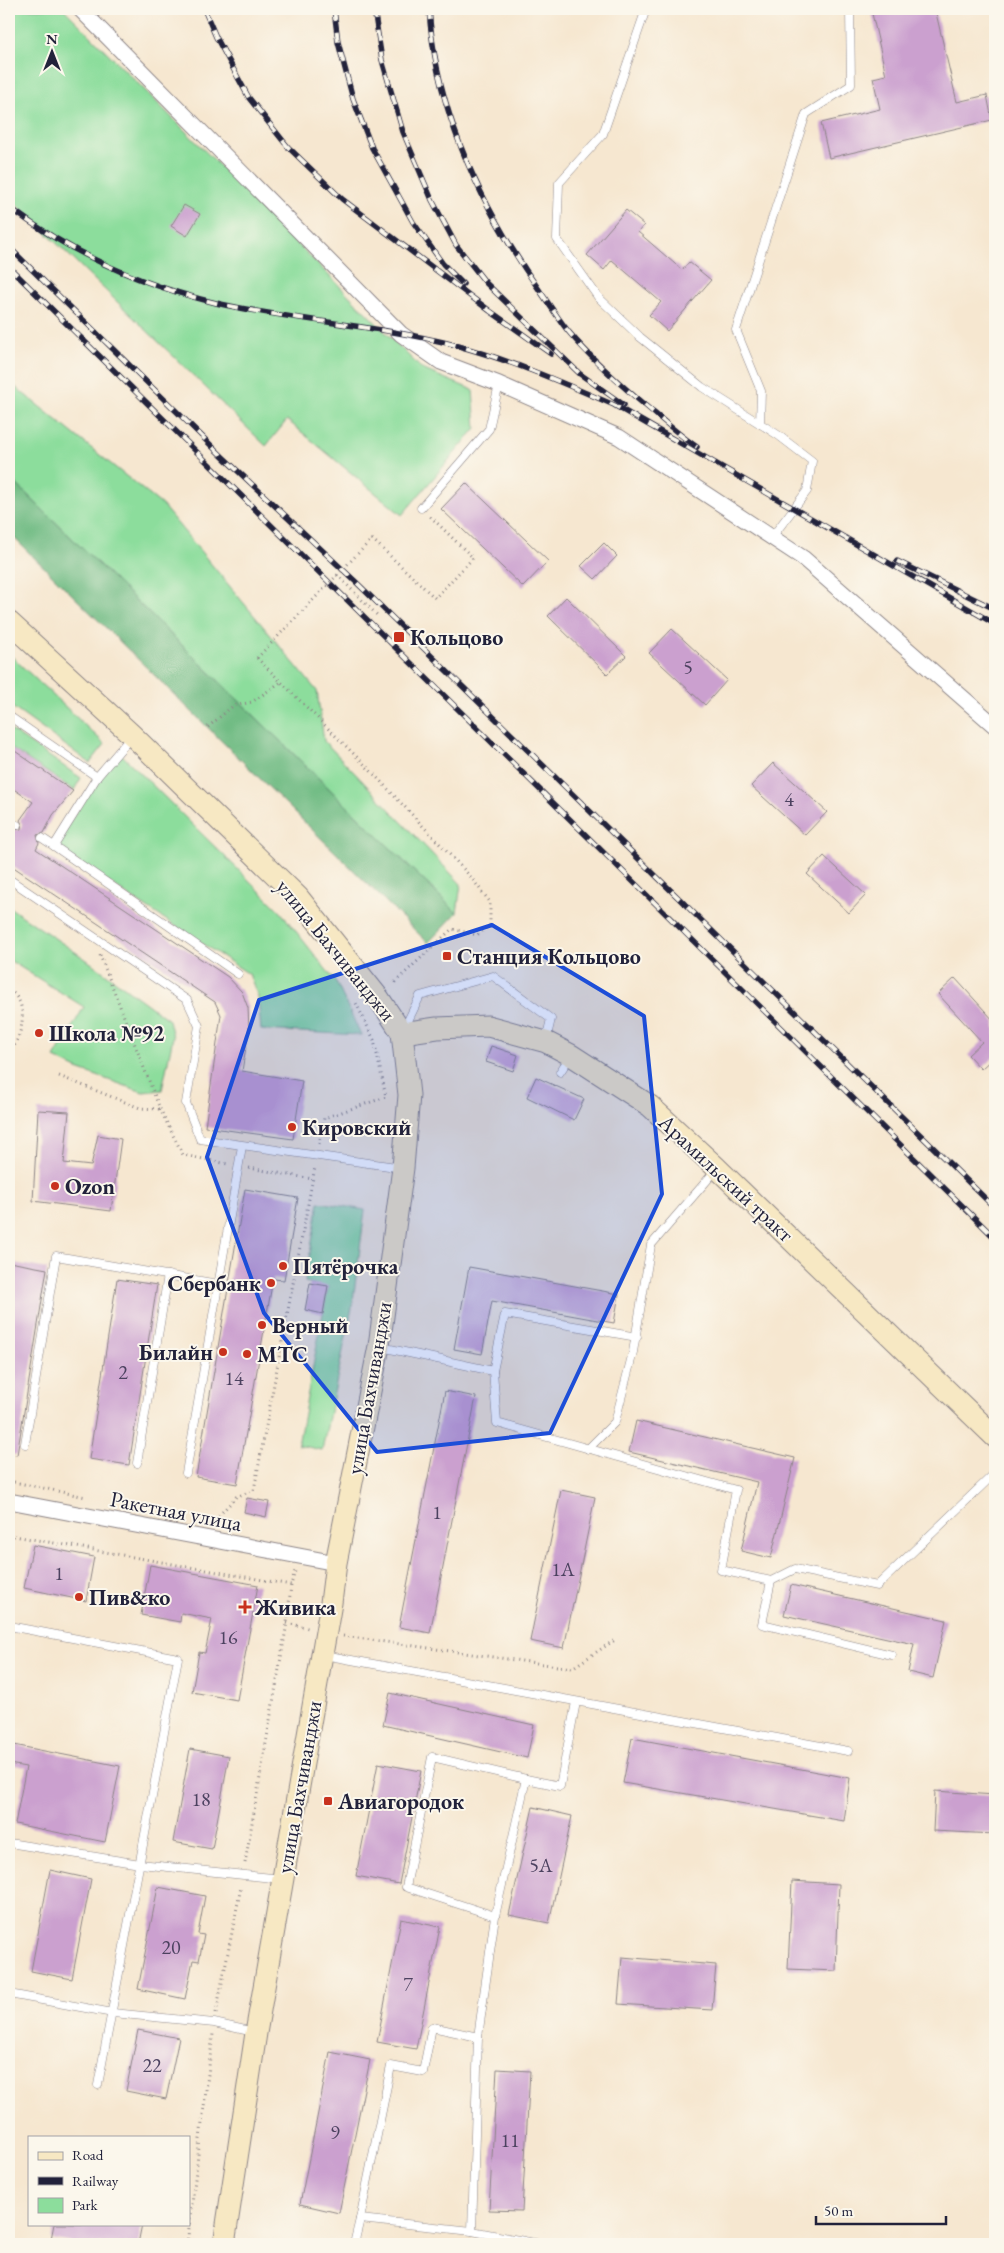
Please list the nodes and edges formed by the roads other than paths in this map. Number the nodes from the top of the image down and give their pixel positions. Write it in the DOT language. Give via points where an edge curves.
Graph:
graph roads {
  1 [pos="80,9"];
  2 [pos="646,9"];
  3 [pos="850,9"];
  4 [pos="499,384"];
  5 [pos="760,424"];
  6 [pos="421,508"];
  7 [pos="772,537"];
  8 [pos="9,622"];
  9 [pos="9,716"];
  10 [pos="995,726"];
  11 [pos="132,735"];
  12 [pos="97,777"];
  13 [pos="42,838"];
  14 [pos="54,846"];
  15 [pos="9,878"];
  16 [pos="238,974"];
  17 [pos="402,1033"];
  18 [pos="546,1042"];
  19 [pos="242,1146"];
  20 [pos="403,1168"];
  21 [pos="718,1168"];
  22 [pos="168,1275"];
  23 [pos="218,1284"];
  24 [pos="636,1337"];
  25 [pos="379,1346"];
  26 [pos="494,1371"];
  27 [pos="995,1437"];
  28 [pos="26,1444"];
  29 [pos="588,1449"];
  30 [pos="137,1463"];
  31 [pos="186,1473"];
  32 [pos="995,1473"];
  33 [pos="9,1500"];
  34 [pos="336,1563"];
  35 [pos="771,1581"];
  36 [pos="9,1626"];
  37 [pos="322,1655"];
  38 [pos="892,1655"];
  39 [pos="576,1702"];
  40 [pos="848,1751"];
  41 [pos="526,1779"];
  42 [pos="9,1844"];
  43 [pos="140,1864"];
  44 [pos="282,1879"];
  45 [pos="495,1916"];
  46 [pos="9,1994"];
  47 [pos="113,2012"];
  48 [pos="256,2033"];
  49 [pos="478,2037"];
  50 [pos="98,2085"];
  51 [pos="360,2219"];
  52 [pos="472,2231"];
  53 [pos="224,2244"];
  54 [pos="354,2244"];
  55 [pos="540,2244"];
  1 -- 4 [label="street" via="400,334 441,362"];
  2 -- 5 [label="lane" via="603,134 559,183 557,240 598,297 640,337 702,387"];
  3 -- 5 [label="lane" via="851,85 806,114 736,330 761,391"];
  4 -- 6 [label="lane" via="489,429"];
  4 -- 7 [label="street" via="619,437"];
  5 -- 7 [label="lane" via="812,461 807,491"];
  7 -- 10 [label="street" via="803,558"];
  8 -- 11 [label="main road, улица Бахчиванджи"];
  9 -- 12 [label="lane"];
  11 -- 12 [label="lane"];
  11 -- 17 [label="main road, улица Бахчиванджи" via="298,897 378,997"];
  12 -- 14 [label="lane"];
  13 -- 14 [label="lane"];
  14 -- 16 [label="lane"];
  15 -- 19 [label="lane" via="187,1000 198,1026 186,1103 200,1139"];
  17 -- 18 [label="main road, Арамильский тракт" via="488,1026"];
  17 -- 18 [label="lane" via="420,996 493,976 551,1019"];
  17 -- 20 [label="main road, улица Бахчиванджи" via="409,1095"];
  18 -- 21 [label="main road, Арамильский тракт" via="566,1063 650,1106"];
  19 -- 20 [label="lane"];
  19 -- 23 [label="lane"];
  20 -- 25 [label="main road, улица Бахчиванджи"];
  21 -- 24 [label="lane" via="651,1245"];
  21 -- 27 [label="main road, Арамильский тракт"];
  22 -- 23 [label="lane"];
  22 -- 28 [label="lane" via="56,1256"];
  22 -- 30 [label="lane"];
  23 -- 31 [label="lane"];
  24 -- 26 [label="lane" via="505,1314"];
  24 -- 29 [label="lane" via="615,1422"];
  25 -- 26 [label="lane"];
  25 -- 34 [label="main road, улица Бахчиванджи"];
  26 -- 29 [label="lane" via="497,1423"];
  29 -- 35 [label="lane" via="736,1490 721,1570"];
  32 -- 35 [label="lane" via="876,1586 795,1569"];
  33 -- 34 [label="street, Ракетная улица"];
  34 -- 37 [label="main road, улица Бахчиванджи"];
  35 -- 38 [label="lane" via="762,1624"];
  36 -- 43 [label="lane" via="178,1658"];
  37 -- 39 [label="lane"];
  37 -- 44 [label="main road, улица Бахчиванджи"];
  39 -- 40 [label="lane"];
  39 -- 41 [label="lane" via="560,1786"];
  41 -- 45 [label="lane"];
  41 -- 45 [label="lane" via="432,1757 406,1887"];
  42 -- 43 [label="lane"];
  43 -- 44 [label="lane"];
  43 -- 47 [label="lane"];
  44 -- 48 [label="main road, улица Бахчиванджи"];
  45 -- 49 [label="lane"];
  46 -- 47 [label="lane"];
  47 -- 48 [label="lane" via="214,2023"];
  47 -- 50 [label="lane"];
  48 -- 53 [label="main road, улица Бахчиванджи"];
  49 -- 51 [label="lane" via="432,2027 422,2072 391,2066"];
  49 -- 52 [label="lane"];
  51 -- 52 [label="lane"];
  51 -- 54 [label="lane"];
  52 -- 55 [label="lane"];
}
